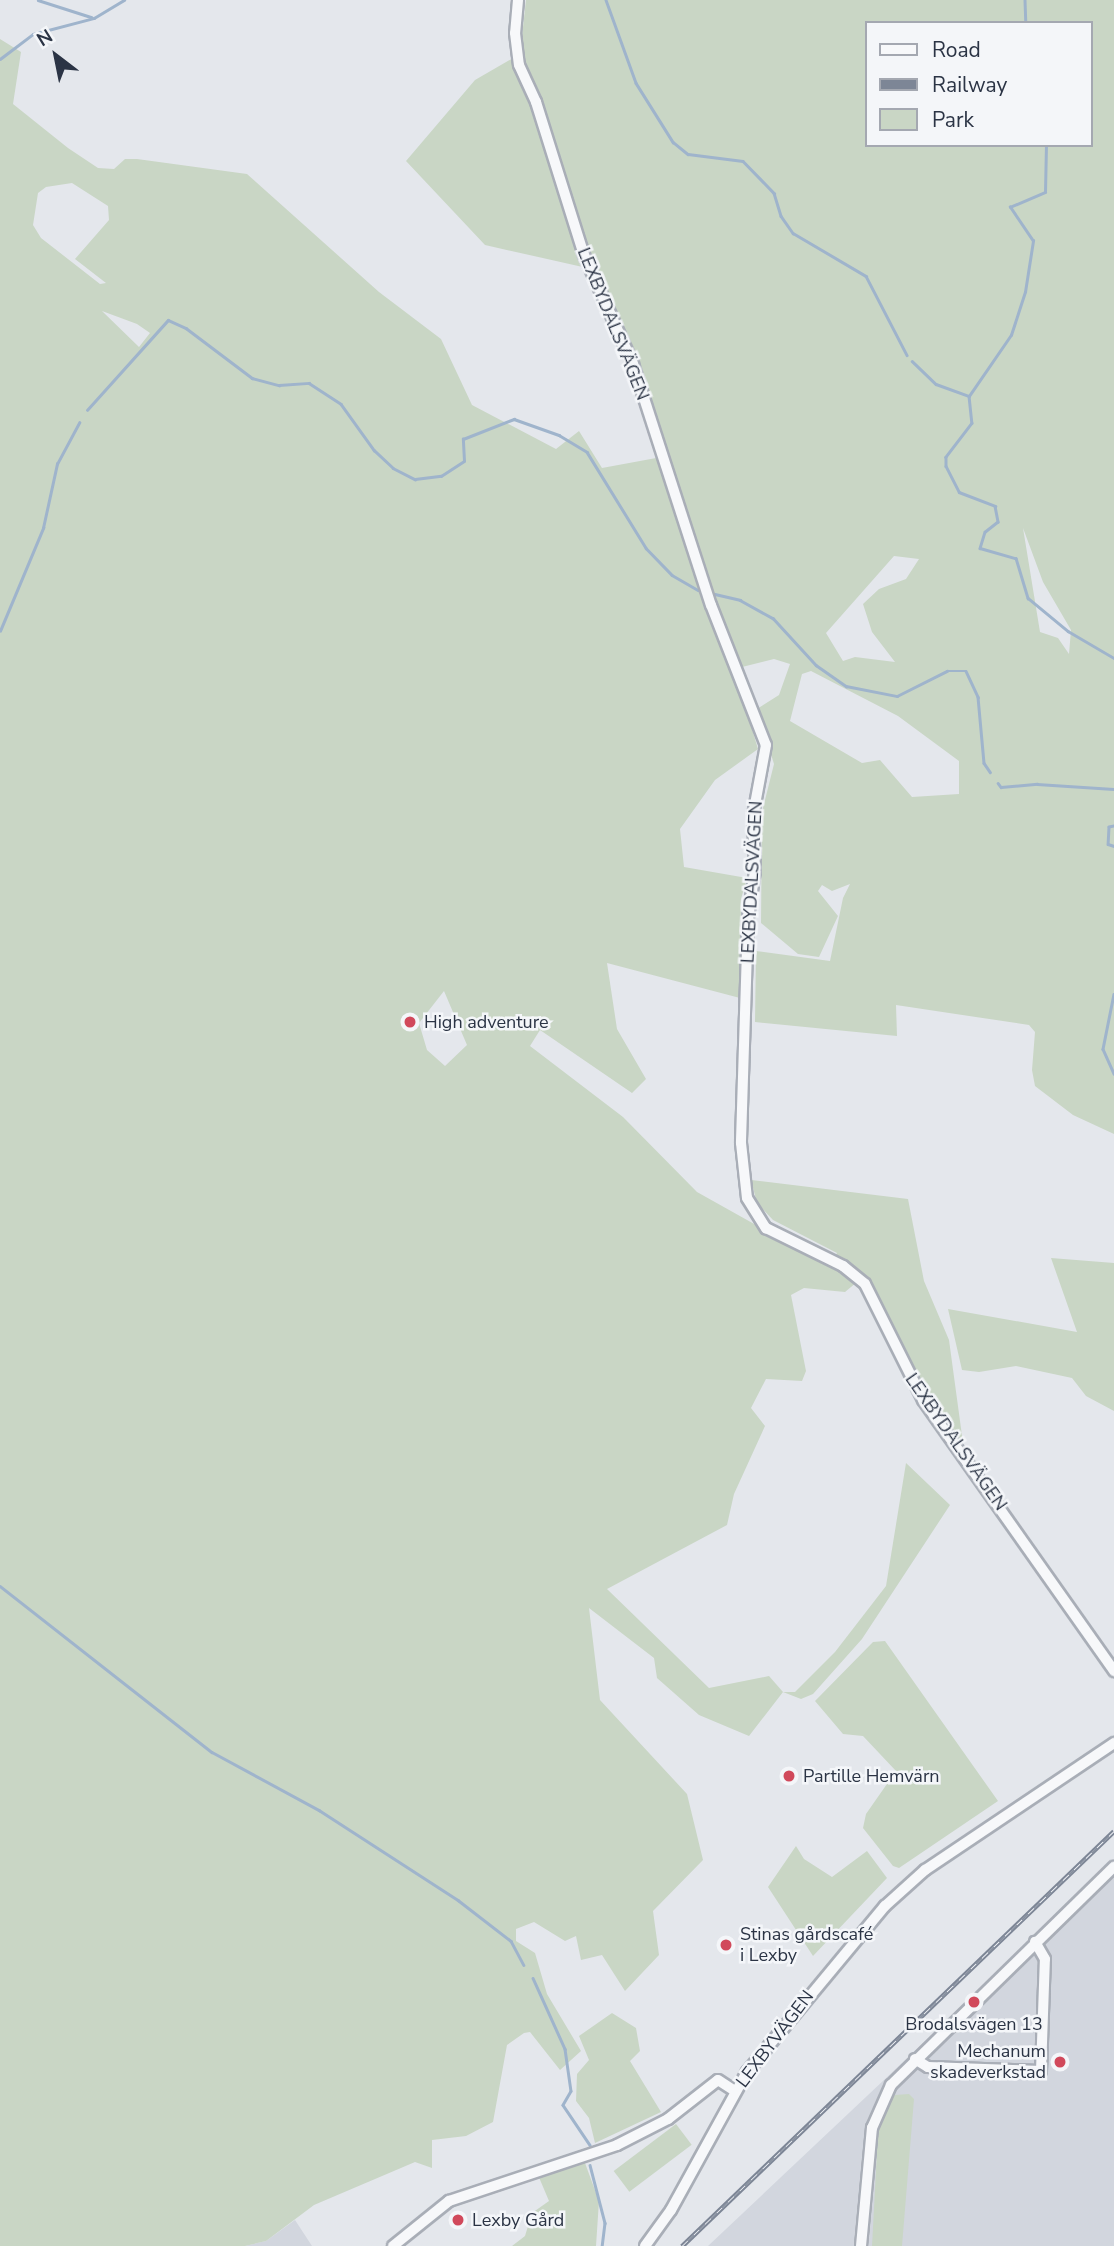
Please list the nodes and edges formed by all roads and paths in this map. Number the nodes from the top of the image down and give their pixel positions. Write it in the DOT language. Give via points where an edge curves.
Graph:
graph roads {
  1 [pos="518,0"];
  2 [pos="1114,1671"];
  3 [pos="1114,1743"];
  4 [pos="1114,1867"];
  5 [pos="1035,1942"];
  6 [pos="915,2059"];
  7 [pos="735,2091"];
  8 [pos="393,2246"];
  9 [pos="645,2246"];
  10 [pos="862,2246"];
  1 -- 2 [label="street, LEXBYDALSVÄGEN" via="515,42 519,65 536,102 584,255 637,374 672,495 766,745 753,815 755,871 748,918 741,1143 747,1198 756,1218 772,1233 843,1266 864,1284 923,1400"];
  3 -- 7 [label="street, LEXBYVÄGEN" via="902,1889 798,2006"];
  4 -- 5 [label="street"];
  5 -- 6 [label="street"];
  5 -- 6 [label="street" via="1045,1959 1041,2071 928,2067"];
  6 -- 10 [label="street" via="891,2085 872,2127"];
  7 -- 8 [label="street" via="719,2080 668,2119 617,2145 449,2201"];
  7 -- 9 [label="street, LEXBYVÄGEN" via="671,2210"];
}
